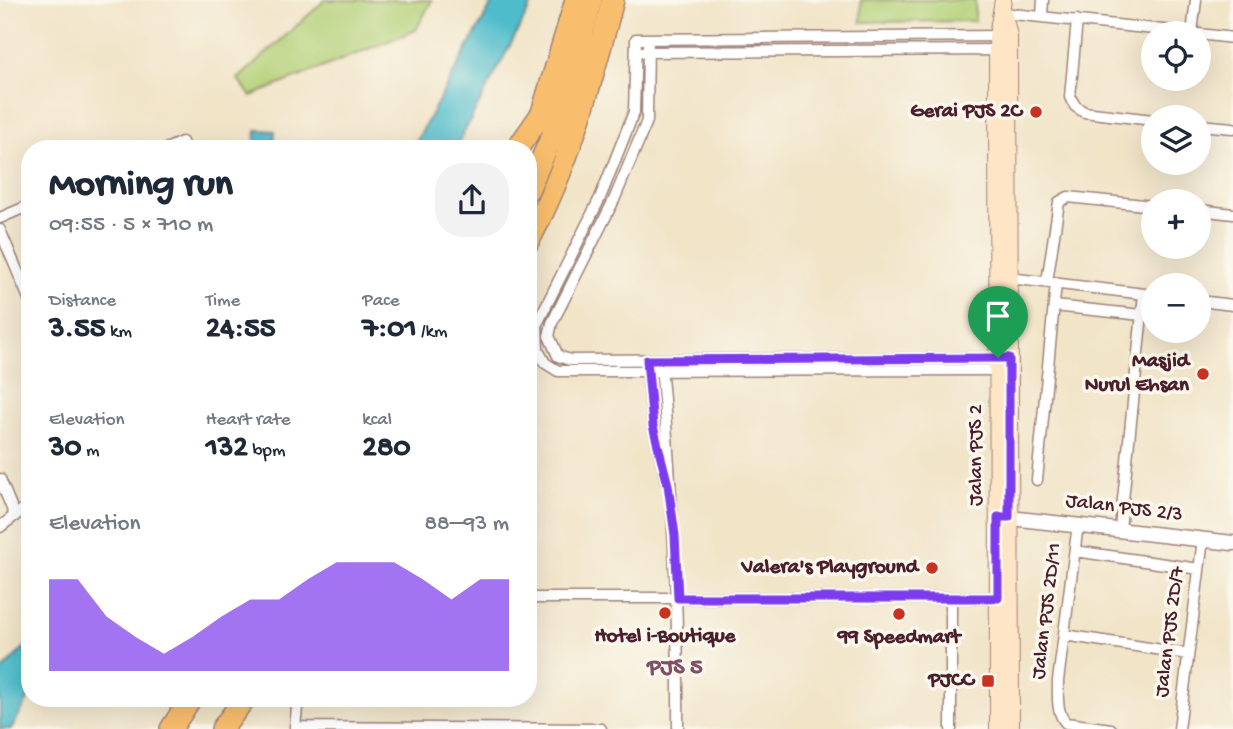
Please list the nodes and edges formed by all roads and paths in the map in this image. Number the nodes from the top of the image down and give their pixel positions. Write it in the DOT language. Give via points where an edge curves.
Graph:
graph roads {
  1 [pos="576,0"];
  2 [pos="591,0"];
  3 [pos="613,0"];
  4 [pos="1043,0"];
  5 [pos="1196,0"];
  6 [pos="1003,6"];
  7 [pos="1042,16"];
  8 [pos="1077,20"];
  9 [pos="1193,21"];
  10 [pos="1141,27"];
  11 [pos="1211,35"];
  12 [pos="1233,38"];
  13 [pos="648,39"];
  14 [pos="1003,43"];
  15 [pos="636,52"];
  16 [pos="648,52"];
  17 [pos="1141,119"];
  18 [pos="1211,126"];
  19 [pos="1233,128"];
  20 [pos="523,140"];
  21 [pos="537,169"];
  22 [pos="1141,205"];
  23 [pos="21,209"];
  24 [pos="1211,211"];
  25 [pos="1233,214"];
  26 [pos="0,218"];
  27 [pos="537,226"];
  28 [pos="0,230"];
  29 [pos="1009,278"];
  30 [pos="21,279"];
  31 [pos="1052,283"];
  32 [pos="1141,294"];
  33 [pos="1211,302"];
  34 [pos="1233,305"];
  35 [pos="1054,306"];
  36 [pos="1141,315"];
  37 [pos="1141,325"];
  38 [pos="647,360"];
  39 [pos="661,360"];
  40 [pos="1003,364"];
  41 [pos="648,372"];
  42 [pos="662,372"];
  43 [pos="0,479"];
  44 [pos="1037,480"];
  45 [pos="668,485"];
  46 [pos="21,511"];
  47 [pos="15,516"];
  48 [pos="1003,517"];
  49 [pos="1078,524"];
  50 [pos="0,527"];
  51 [pos="1120,529"];
  52 [pos="1203,539"];
  53 [pos="1233,543"];
  54 [pos="1075,551"];
  55 [pos="1199,569"];
  56 [pos="537,598"];
  57 [pos="678,598"];
  58 [pos="951,598"];
  59 [pos="998,598"];
  60 [pos="1064,635"];
  61 [pos="1188,654"];
  62 [pos="185,707"];
  63 [pos="238,707"];
  64 [pos="297,707"];
  65 [pos="360,728"];
  66 [pos="1091,728"];
  67 [pos="171,729"];
  68 [pos="222,729"];
  69 [pos="472,729"];
  70 [pos="601,729"];
  71 [pos="678,729"];
  72 [pos="951,729"];
  73 [pos="998,729"];
  74 [pos="1011,729"];
  75 [pos="1111,729"];
  76 [pos="1179,729"];
  1 -- 20 [label="highway" via="541,113"];
  2 -- 21 [label="highway" via="560,117"];
  3 -- 27 [label="highway" via="581,118 554,195"];
  4 -- 7 [label="street"];
  5 -- 9 [label="street"];
  6 -- 7 [label="street"];
  6 -- 14 [label="main road, Jalan PJS 2"];
  7 -- 8 [label="street"];
  8 -- 10 [label="street"];
  8 -- 17 [label="street" via="1070,97 1075,106 1084,112"];
  11 -- 12 [label="street"];
  13 -- 14 [label="street"];
  13 -- 15 [label="street" via="636,39"];
  13 -- 16 [label="street"];
  14 -- 16 [label="street"];
  14 -- 29 [label="main road, Jalan PJS 2"];
  14 -- 40 [label="main road, Jalan PJS 2"];
  15 -- 16 [label="street"];
  15 -- 41 [label="street" via="634,112 600,198 537,324 538,350 545,363 558,371"];
  16 -- 38 [label="street" via="647,121 549,336 558,356 570,360"];
  18 -- 19 [label="street"];
  22 -- 31 [label="street" via="1068,197 1059,202"];
  23 -- 26 [label="street"];
  24 -- 25 [label="street"];
  28 -- 30 [label="street"];
  29 -- 31 [label="street"];
  29 -- 40 [label="main road, Jalan PJS 2"];
  31 -- 32 [label="street"];
  31 -- 35 [label="street"];
  33 -- 34 [label="street"];
  35 -- 36 [label="street"];
  35 -- 44 [label="street"];
  37 -- 51 [label="street"];
  38 -- 39 [label="street"];
  38 -- 41 [label="street"];
  39 -- 40 [label="street"];
  39 -- 42 [label="street"];
  40 -- 42 [label="street"];
  40 -- 48 [label="main road, Jalan PJS 2"];
  41 -- 42 [label="street"];
  41 -- 45 [label="street" via="653,426"];
  42 -- 45 [label="street"];
  43 -- 47 [label="street"];
  45 -- 57 [label="street"];
  46 -- 47 [label="street"];
  47 -- 50 [label="street"];
  48 -- 49 [label="street, Jalan PJS 2/3"];
  48 -- 59 [label="main road, Jalan PJS 2"];
  48 -- 74 [label="main road"];
  49 -- 51 [label="street, Jalan PJS 2/3"];
  49 -- 54 [label="street, Jalan PJS 2D/11"];
  51 -- 52 [label="street, Jalan PJS 2/3"];
  52 -- 53 [label="street, Jalan PJS 2/3"];
  52 -- 55 [label="street, Jalan PJS 2D/7"];
  54 -- 55 [label="street"];
  54 -- 60 [label="street, Jalan PJS 2D/11"];
  55 -- 61 [label="street, Jalan PJS 2D/7"];
  56 -- 57 [label="street"];
  57 -- 58 [label="street"];
  57 -- 71 [label="street"];
  58 -- 59 [label="street"];
  58 -- 72 [label="street"];
  59 -- 73 [label="main road, Jalan PJS 2"];
  60 -- 61 [label="street"];
  60 -- 66 [label="street, Jalan PJS 2D/11" via="1058,702 1061,718"];
  61 -- 76 [label="street, Jalan PJS 2D/7"];
  62 -- 67 [label="highway"];
  63 -- 68 [label="highway"];
  64 -- 65 [label="street" via="295,727"];
  65 -- 69 [label="street"];
  66 -- 75 [label="street"];
  69 -- 70 [label="street"];
}
